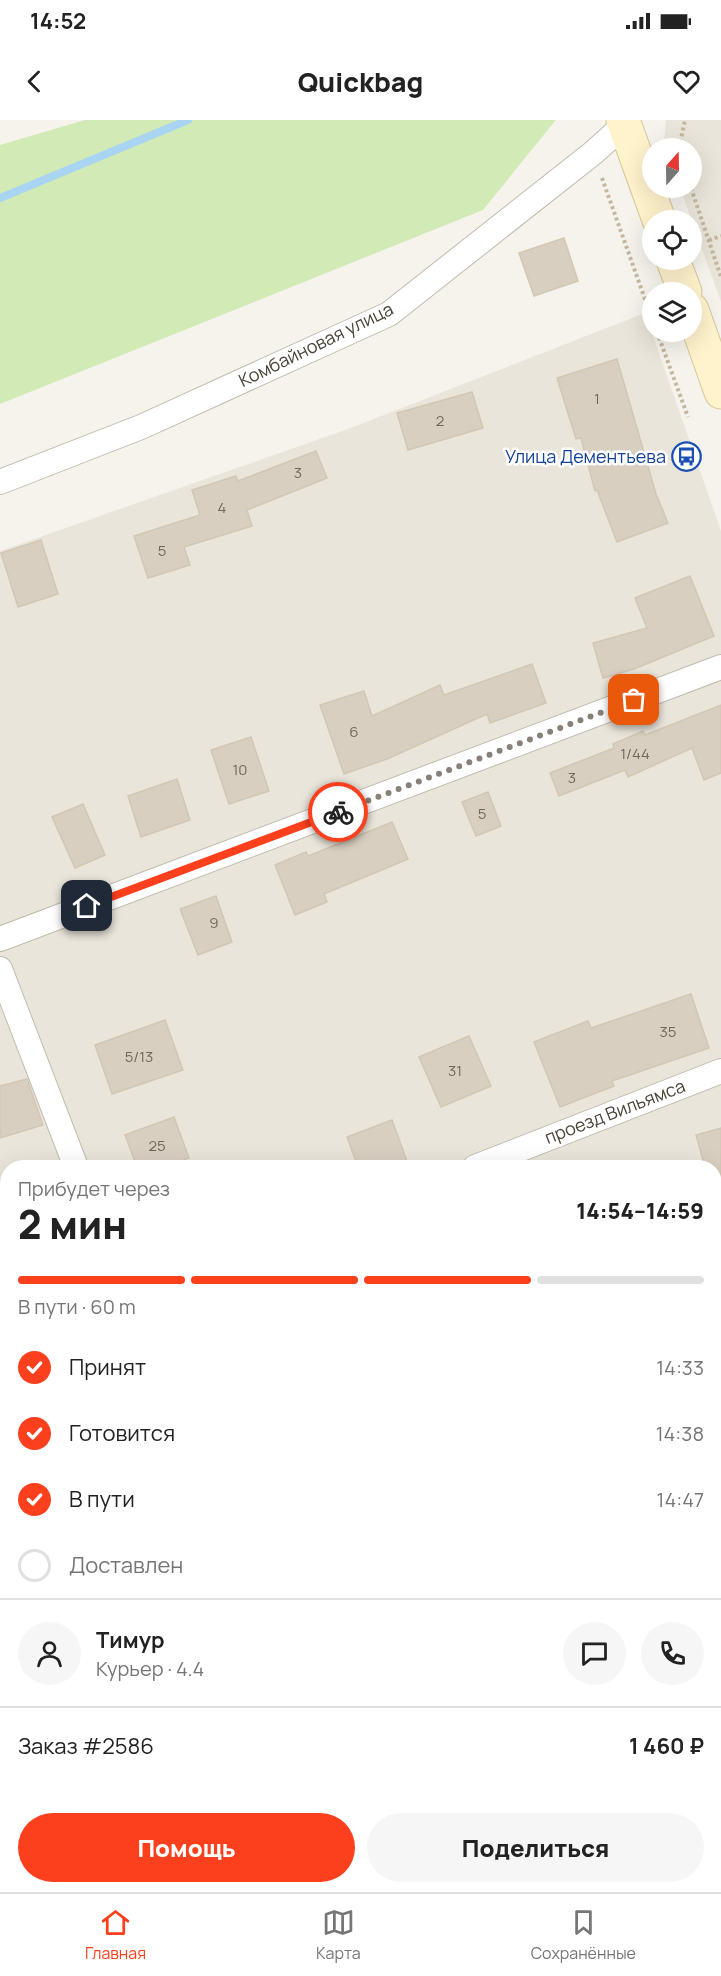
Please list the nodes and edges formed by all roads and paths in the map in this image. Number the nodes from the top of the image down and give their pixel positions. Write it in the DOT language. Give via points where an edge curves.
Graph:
graph roads {
  1 [pos="685,120"];
  2 [pos="623,122"];
  3 [pos="681,138"];
  4 [pos="593,153"];
  5 [pos="694,198"];
  6 [pos="655,210"];
  7 [pos="721,236"];
  8 [pos="709,240"];
  9 [pos="721,277"];
  10 [pos="642,291"];
  11 [pos="702,338"];
  12 [pos="661,342"];
  13 [pos="721,392"];
  14 [pos="688,417"];
  15 [pos="0,482"];
  16 [pos="721,667"];
  17 [pos="0,939"];
  18 [pos="0,969"];
  19 [pos="721,1071"];
  20 [pos="73,1160"];
  21 [pos="493,1160"];
  1 -- 3 [label="path"];
  2 -- 4 [label="street, Комбайновая улица"];
  2 -- 6 [label="main road"];
  4 -- 10 [label="path"];
  4 -- 15 [label="street, Комбайновая улица" via="389,314 141,427"];
  5 -- 8 [label="path"];
  7 -- 8 [label="path"];
  8 -- 9 [label="path"];
  11 -- 13 [label="main road"];
  12 -- 14 [label="path"];
  16 -- 17 [label="street"];
  18 -- 20 [label="street"];
  19 -- 21 [label="street, проезд Вильямса"];
}
